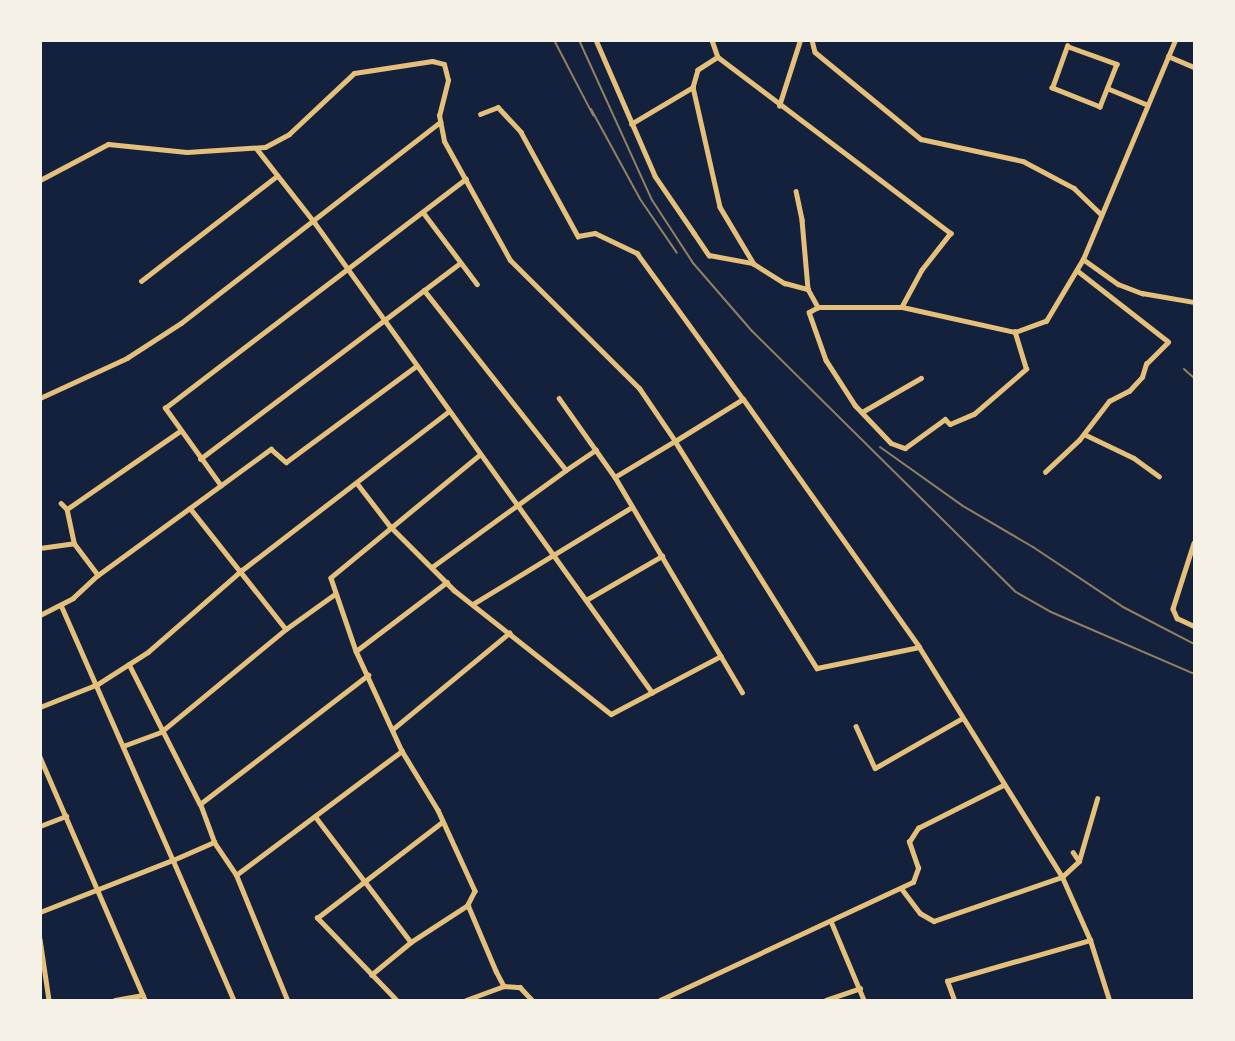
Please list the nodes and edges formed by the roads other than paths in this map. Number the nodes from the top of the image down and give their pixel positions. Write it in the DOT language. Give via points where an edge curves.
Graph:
graph roads {
  1 [pos="596,40"];
  2 [pos="712,40"];
  3 [pos="800,40"];
  4 [pos="812,40"];
  5 [pos="1175,40"];
  6 [pos="1168,56"];
  7 [pos="718,57"];
  8 [pos="1194,67"];
  9 [pos="693,87"];
  10 [pos="1107,88"];
  11 [pos="1148,105"];
  12 [pos="779,106"];
  13 [pos="480,114"];
  14 [pos="440,122"];
  15 [pos="632,124"];
  16 [pos="257,150"];
  17 [pos="277,176"];
  18 [pos="466,179"];
  19 [pos="40,180"];
  20 [pos="796,191"];
  21 [pos="423,212"];
  22 [pos="1101,214"];
  23 [pos="315,223"];
  24 [pos="1083,259"];
  25 [pos="459,264"];
  26 [pos="754,264"];
  27 [pos="348,270"];
  28 [pos="1077,272"];
  29 [pos="141,281"];
  30 [pos="477,284"];
  31 [pos="808,289"];
  32 [pos="424,290"];
  33 [pos="1194,302"];
  34 [pos="818,307"];
  35 [pos="902,307"];
  36 [pos="809,312"];
  37 [pos="383,319"];
  38 [pos="1015,332"];
  39 [pos="415,367"];
  40 [pos="921,378"];
  41 [pos="40,398"];
  42 [pos="559,398"];
  43 [pos="743,399"];
  44 [pos="448,412"];
  45 [pos="862,412"];
  46 [pos="180,431"];
  47 [pos="1083,434"];
  48 [pos="675,441"];
  49 [pos="596,450"];
  50 [pos="480,455"];
  51 [pos="200,459"];
  52 [pos="566,470"];
  53 [pos="1045,472"];
  54 [pos="1159,476"];
  55 [pos="615,477"];
  56 [pos="357,483"];
  57 [pos="221,486"];
  58 [pos="61,503"];
  59 [pos="517,504"];
  60 [pos="632,507"];
  61 [pos="190,508"];
  62 [pos="67,509"];
  63 [pos="390,526"];
  64 [pos="74,543"];
  65 [pos="1194,543"];
  66 [pos="40,548"];
  67 [pos="554,555"];
  68 [pos="662,556"];
  69 [pos="432,567"];
  70 [pos="242,570"];
  71 [pos="98,575"];
  72 [pos="447,582"];
  73 [pos="335,594"];
  74 [pos="586,600"];
  75 [pos="473,604"];
  76 [pos="61,605"];
  77 [pos="40,615"];
  78 [pos="1194,626"];
  79 [pos="286,628"];
  80 [pos="508,633"];
  81 [pos="919,647"];
  82 [pos="356,651"];
  83 [pos="721,656"];
  84 [pos="129,664"];
  85 [pos="368,675"];
  86 [pos="98,684"];
  87 [pos="652,692"];
  88 [pos="742,692"];
  89 [pos="40,707"];
  90 [pos="961,719"];
  91 [pos="856,726"];
  92 [pos="393,729"];
  93 [pos="161,732"];
  94 [pos="123,746"];
  95 [pos="402,751"];
  96 [pos="40,757"];
  97 [pos="1003,785"];
  98 [pos="1097,799"];
  99 [pos="200,804"];
  100 [pos="66,816"];
  101 [pos="315,816"];
  102 [pos="441,822"];
  103 [pos="40,826"];
  104 [pos="213,839"];
  105 [pos="1073,852"];
  106 [pos="173,860"];
  107 [pos="1079,861"];
  108 [pos="236,875"];
  109 [pos="1062,878"];
  110 [pos="364,882"];
  111 [pos="902,889"];
  112 [pos="97,891"];
  113 [pos="468,904"];
  114 [pos="40,912"];
  115 [pos="831,921"];
  116 [pos="40,939"];
  117 [pos="1090,940"];
  118 [pos="411,942"];
  119 [pos="371,975"];
  120 [pos="504,986"];
  121 [pos="860,988"];
  122 [pos="144,998"];
  123 [pos="49,1000"];
  124 [pos="115,1000"];
  125 [pos="234,1000"];
  126 [pos="287,1000"];
  127 [pos="396,1000"];
  128 [pos="466,1000"];
  129 [pos="532,1000"];
  130 [pos="660,1000"];
  131 [pos="826,1000"];
  132 [pos="864,1000"];
  133 [pos="954,1000"];
  134 [pos="1109,1000"];
  1 -- 15 [label="street"];
  2 -- 7 [label="street"];
  3 -- 12 [label="street"];
  4 -- 22 [label="street" via="815,52 921,139 1023,161 1074,188"];
  5 -- 6 [label="street"];
  6 -- 8 [label="street"];
  6 -- 11 [label="street"];
  7 -- 9 [label="street" via="698,70"];
  7 -- 12 [label="street"];
  9 -- 15 [label="street"];
  9 -- 26 [label="street" via="720,207"];
  10 -- 10 [label="street" via="1100,107 1052,88 1067,46 1117,64"];
  10 -- 11 [label="street"];
  11 -- 22 [label="street"];
  12 -- 35 [label="street" via="951,233 922,270"];
  13 -- 43 [label="street" via="498,107 521,132 578,236 595,233 637,253"];
  14 -- 16 [label="street" via="447,69 437,62 358,72 341,81 286,137"];
  14 -- 18 [label="street" via="446,147"];
  14 -- 23 [label="street"];
  15 -- 26 [label="street" via="655,176 710,255 741,258"];
  16 -- 17 [label="street"];
  16 -- 19 [label="street" via="187,152 108,144"];
  17 -- 23 [label="street"];
  17 -- 29 [label="street"];
  18 -- 21 [label="street"];
  18 -- 48 [label="street" via="517,268 639,388"];
  20 -- 31 [label="street"];
  21 -- 25 [label="street"];
  21 -- 27 [label="street"];
  22 -- 24 [label="street"];
  23 -- 27 [label="street"];
  23 -- 41 [label="street" via="138,352"];
  24 -- 28 [label="street"];
  24 -- 33 [label="street" via="1118,284 1142,293"];
  25 -- 30 [label="street"];
  25 -- 32 [label="street"];
  26 -- 31 [label="street" via="785,283"];
  27 -- 37 [label="street"];
  27 -- 46 [label="street" via="165,408"];
  28 -- 38 [label="street" via="1054,314 1037,326"];
  28 -- 47 [label="street" via="1168,342 1146,364 1142,377 1129,391 1109,401"];
  31 -- 34 [label="street"];
  32 -- 37 [label="street"];
  32 -- 52 [label="street"];
  34 -- 35 [label="street"];
  34 -- 36 [label="street"];
  35 -- 38 [label="street"];
  36 -- 45 [label="street" via="826,360"];
  37 -- 39 [label="street"];
  37 -- 51 [label="street"];
  38 -- 45 [label="street" via="1026,369 974,414 950,424 945,419 905,448 891,443"];
  39 -- 44 [label="street"];
  39 -- 57 [label="street" via="286,462 270,449"];
  40 -- 45 [label="street"];
  42 -- 49 [label="street"];
  43 -- 48 [label="street"];
  43 -- 81 [label="street"];
  44 -- 50 [label="street"];
  44 -- 56 [label="street"];
  46 -- 51 [label="street"];
  46 -- 62 [label="street"];
  47 -- 53 [label="street"];
  47 -- 54 [label="street" via="1134,458"];
  48 -- 55 [label="street"];
  48 -- 81 [label="street" via="812,665 822,669"];
  49 -- 52 [label="street"];
  49 -- 55 [label="street"];
  50 -- 59 [label="street"];
  50 -- 63 [label="street"];
  51 -- 57 [label="street"];
  52 -- 59 [label="street"];
  55 -- 60 [label="street"];
  56 -- 63 [label="street"];
  56 -- 70 [label="street"];
  57 -- 61 [label="street"];
  58 -- 62 [label="street"];
  59 -- 67 [label="street"];
  59 -- 69 [label="street"];
  60 -- 67 [label="street"];
  60 -- 68 [label="street"];
  61 -- 70 [label="street"];
  61 -- 71 [label="street"];
  62 -- 64 [label="street"];
  63 -- 69 [label="street"];
  63 -- 73 [label="street" via="331,578"];
  64 -- 66 [label="street"];
  64 -- 71 [label="street"];
  65 -- 78 [label="street" via="1173,609 1177,618"];
  67 -- 74 [label="street"];
  67 -- 75 [label="street"];
  68 -- 74 [label="street"];
  68 -- 83 [label="street"];
  69 -- 72 [label="street"];
  70 -- 79 [label="street"];
  70 -- 84 [label="street"];
  71 -- 76 [label="street"];
  72 -- 75 [label="street"];
  72 -- 82 [label="street"];
  73 -- 79 [label="street"];
  73 -- 82 [label="street"];
  74 -- 87 [label="street"];
  75 -- 80 [label="street"];
  76 -- 77 [label="street"];
  76 -- 86 [label="street"];
  79 -- 93 [label="street"];
  80 -- 87 [label="street" via="611,714"];
  80 -- 92 [label="street"];
  81 -- 90 [label="street"];
  82 -- 85 [label="street"];
  83 -- 87 [label="street"];
  83 -- 88 [label="street"];
  84 -- 86 [label="street"];
  84 -- 93 [label="street"];
  85 -- 92 [label="street"];
  85 -- 99 [label="street"];
  86 -- 89 [label="street"];
  86 -- 94 [label="street"];
  90 -- 91 [label="street" via="875,768"];
  90 -- 97 [label="street"];
  92 -- 95 [label="street"];
  93 -- 94 [label="street"];
  93 -- 99 [label="street"];
  94 -- 106 [label="street"];
  95 -- 101 [label="street"];
  95 -- 102 [label="street" via="438,810"];
  96 -- 100 [label="street"];
  97 -- 109 [label="street"];
  97 -- 111 [label="street" via="918,828 909,842 918,876"];
  98 -- 107 [label="street"];
  99 -- 104 [label="street"];
  100 -- 103 [label="street"];
  100 -- 112 [label="street"];
  101 -- 108 [label="street"];
  101 -- 110 [label="street"];
  102 -- 110 [label="street"];
  102 -- 113 [label="street" via="475,891"];
  104 -- 106 [label="street"];
  104 -- 108 [label="street"];
  105 -- 107 [label="street"];
  106 -- 112 [label="street"];
  106 -- 125 [label="street"];
  107 -- 109 [label="street"];
  108 -- 126 [label="street"];
  109 -- 111 [label="street" via="933,921 920,913"];
  109 -- 117 [label="street"];
  110 -- 118 [label="street"];
  110 -- 119 [label="street" via="317,918"];
  111 -- 115 [label="street"];
  112 -- 114 [label="street"];
  112 -- 122 [label="street"];
  113 -- 118 [label="street"];
  113 -- 120 [label="street"];
  115 -- 121 [label="street"];
  115 -- 130 [label="street"];
  116 -- 123 [label="street"];
  117 -- 133 [label="street" via="947,981"];
  117 -- 134 [label="street"];
  118 -- 119 [label="street"];
  119 -- 127 [label="street"];
  120 -- 128 [label="street"];
  120 -- 129 [label="street" via="520,987"];
  121 -- 131 [label="street"];
  121 -- 132 [label="street"];
  122 -- 124 [label="street"];
}
